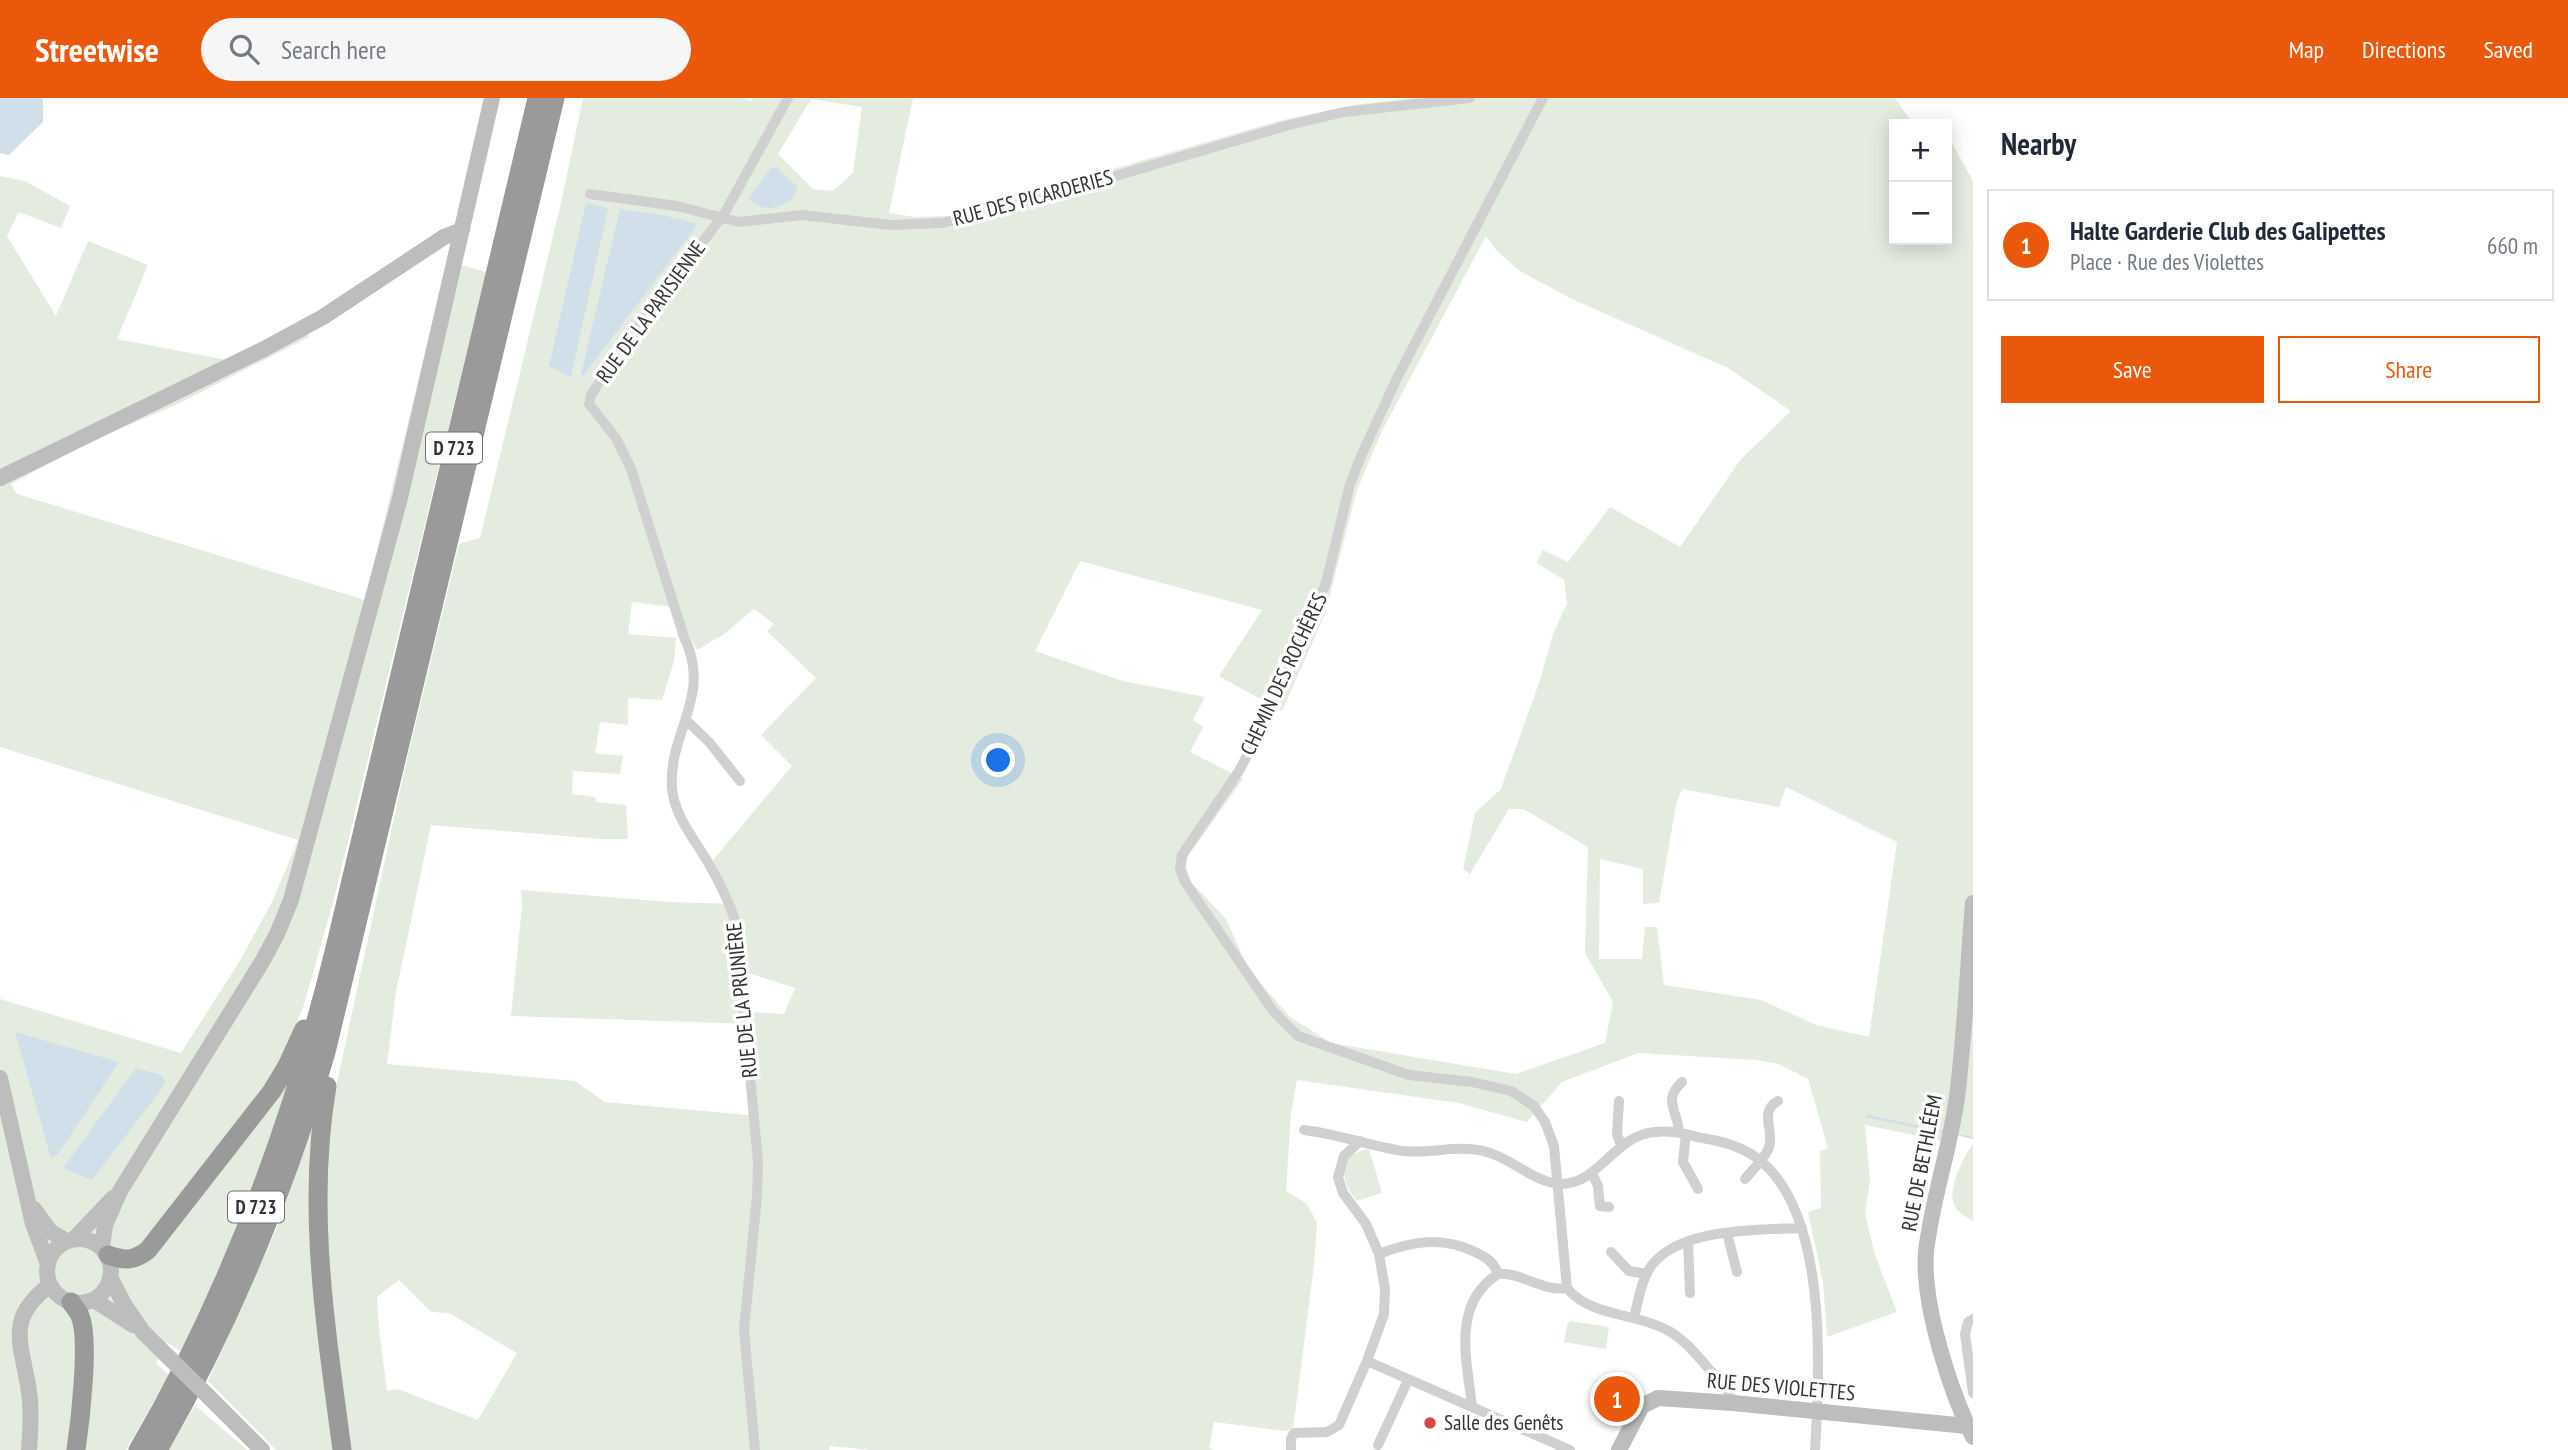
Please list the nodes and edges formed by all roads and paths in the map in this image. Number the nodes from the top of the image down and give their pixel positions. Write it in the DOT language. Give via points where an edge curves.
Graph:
graph roads {
  1 [pos="492,98"];
  2 [pos="537,98"];
  3 [pos="555,98"];
  4 [pos="788,98"];
  5 [pos="1471,98"];
  6 [pos="1543,98"];
  7 [pos="590,194"];
  8 [pos="720,218"];
  9 [pos="462,230"];
  10 [pos="458,246"];
  11 [pos="420,254"];
  12 [pos="0,478"];
  13 [pos="651,532"];
  14 [pos="686,720"];
  15 [pos="740,781"];
  16 [pos="1973,903"];
  17 [pos="335,948"];
  18 [pos="335,1020"];
  19 [pos="0,1078"];
  20 [pos="1682,1082"];
  21 [pos="1619,1101"];
  22 [pos="1778,1101"];
  23 [pos="1304,1130"];
  24 [pos="1683,1133"];
  25 [pos="1360,1141"];
  26 [pos="1621,1145"];
  27 [pos="1760,1160"];
  28 [pos="1592,1173"];
  29 [pos="1745,1179"];
  30 [pos="1556,1184"];
  31 [pos="1698,1189"];
  32 [pos="120,1191"];
  33 [pos="27,1195"];
  34 [pos="1609,1207"];
  35 [pos="1802,1228"];
  36 [pos="1727,1233"];
  37 [pos="70,1240"];
  38 [pos="1688,1242"];
  39 [pos="105,1251"];
  40 [pos="1611,1252"];
  41 [pos="1379,1254"];
  42 [pos="48,1264"];
  43 [pos="1737,1272"];
  44 [pos="1498,1274"];
  45 [pos="1647,1274"];
  46 [pos="111,1279"];
  47 [pos="50,1285"];
  48 [pos="1567,1288"];
  49 [pos="1690,1293"];
  50 [pos="94,1300"];
  51 [pos="71,1302"];
  52 [pos="1634,1318"];
  53 [pos="1973,1319"];
  54 [pos="143,1332"];
  55 [pos="1367,1361"];
  56 [pos="1818,1372"];
  57 [pos="1805,1375"];
  58 [pos="1408,1380"];
  59 [pos="1973,1393"];
  60 [pos="1727,1402"];
  61 [pos="1472,1406"];
  62 [pos="1817,1411"];
  63 [pos="1971,1433"];
  64 [pos="1378,1445"];
  65 [pos="29,1450"];
  66 [pos="76,1450"];
  67 [pos="138,1450"];
  68 [pos="158,1450"];
  69 [pos="262,1450"];
  70 [pos="342,1450"];
  71 [pos="755,1450"];
  72 [pos="1291,1450"];
  73 [pos="1570,1450"];
  74 [pos="1619,1450"];
  75 [pos="1815,1450"];
  1 -- 9 [label="street"];
  2 -- 17 [label="highway, D 723"];
  3 -- 18 [label="highway, D 723"];
  4 -- 8 [label="street, RUE DE LA PARISIENNE"];
  5 -- 8 [label="street, RUE DES PICARDERIES" via="1344,112 942,223 891,225 802,215 739,222"];
  6 -- 30 [label="street, CHEMIN DES ROCHÈRES" via="1362,454 1326,583 1274,705 1239,771 1182,855 1180,868 1185,882 1285,1025 1306,1040 1409,1075 1472,1082 1528,1100 1550,1133"];
  7 -- 8 [label="street, RUE DES PICARDERIES" via="677,206"];
  8 -- 13 [label="street, RUE DE LA PARISIENNE" via="616,356 589,404 624,452"];
  9 -- 10 [label="street"];
  9 -- 11 [label="street"];
  10 -- 11 [label="street"];
  10 -- 32 [label="street" via="400,498 291,900 262,962"];
  11 -- 12 [label="street" via="276,343"];
  13 -- 14 [label="street, RUE DE LA PRUNIÈRE" via="693,655 695,679"];
  14 -- 15 [label="street"];
  14 -- 71 [label="street, RUE DE LA PRUNIÈRE" via="672,789 680,816 726,895 740,946 758,1162 744,1330"];
  16 -- 63 [label="street, RUE DE BETHLÉEM" via="1958,1090 1929,1234 1926,1273 1948,1373"];
  17 -- 39 [label="highway" via="323,964 296,1049 265,1101 148,1250 128,1261"];
  17 -- 67 [label="highway, D 723" via="295,1096 248,1228 195,1343"];
  18 -- 68 [label="highway, D 723" via="306,1119 258,1247 216,1342"];
  18 -- 70 [label="highway" via="338,1037 322,1117 316,1215"];
  19 -- 33 [label="street"];
  20 -- 24 [label="street" via="1672,1097"];
  21 -- 26 [label="street"];
  22 -- 27 [label="street" via="1768,1111 1769,1150"];
  23 -- 25 [label="street"];
  24 -- 26 [label="street" via="1653,1132"];
  24 -- 27 [label="street" via="1734,1146"];
  24 -- 31 [label="street" via="1682,1162"];
  25 -- 30 [label="street" via="1406,1151 1479,1150"];
  25 -- 41 [label="street" via="1340,1163 1339,1184 1366,1224"];
  26 -- 28 [label="street"];
  27 -- 29 [label="street"];
  27 -- 35 [label="street" via="1786,1194"];
  28 -- 30 [label="street"];
  28 -- 34 [label="street" via="1600,1206"];
  30 -- 48 [label="street"];
  32 -- 37 [label="street"];
  32 -- 39 [label="street" via="106,1224"];
  33 -- 37 [label="street" via="50,1231"];
  33 -- 42 [label="street"];
  35 -- 36 [label="street"];
  35 -- 56 [label="street" via="1812,1274"];
  36 -- 38 [label="street"];
  36 -- 43 [label="street"];
  37 -- 39 [label="street" via="85,1238"];
  37 -- 42 [label="street" via="58,1246"];
  38 -- 45 [label="street" via="1668,1251"];
  38 -- 49 [label="street"];
  39 -- 46 [label="street"];
  40 -- 45 [label="street" via="1629,1271"];
  41 -- 44 [label="street" via="1417,1242 1446,1242 1483,1255"];
  41 -- 55 [label="street" via="1384,1314"];
  42 -- 47 [label="street"];
  44 -- 48 [label="street" via="1557,1290"];
  44 -- 61 [label="street" via="1476,1298 1467,1320 1464,1348"];
  45 -- 52 [label="street"];
  46 -- 50 [label="street"];
  46 -- 54 [label="street"];
  47 -- 51 [label="street"];
  47 -- 65 [label="street" via="28,1304 19,1325 32,1421"];
  48 -- 52 [label="street" via="1593,1306"];
  50 -- 51 [label="street"];
  50 -- 54 [label="street"];
  51 -- 66 [label="highway" via="80,1316 84,1340"];
  52 -- 60 [label="street" via="1681,1340 1714,1375"];
  53 -- 59 [label="street" via="1965,1334"];
  54 -- 69 [label="street, bridge"];
  55 -- 58 [label="street"];
  55 -- 72 [label="street" via="1339,1425 1327,1432 1294,1433"];
  56 -- 57 [label="street"];
  56 -- 62 [label="street"];
  58 -- 61 [label="street"];
  58 -- 64 [label="street"];
  60 -- 62 [label="street, RUE DES VIOLETTES"];
  60 -- 74 [label="street, RUE DES VIOLETTES" via="1650,1400 1642,1406"];
  61 -- 73 [label="street"];
  62 -- 63 [label="street, RUE DES VIOLETTES"];
  62 -- 75 [label="street"];
}
